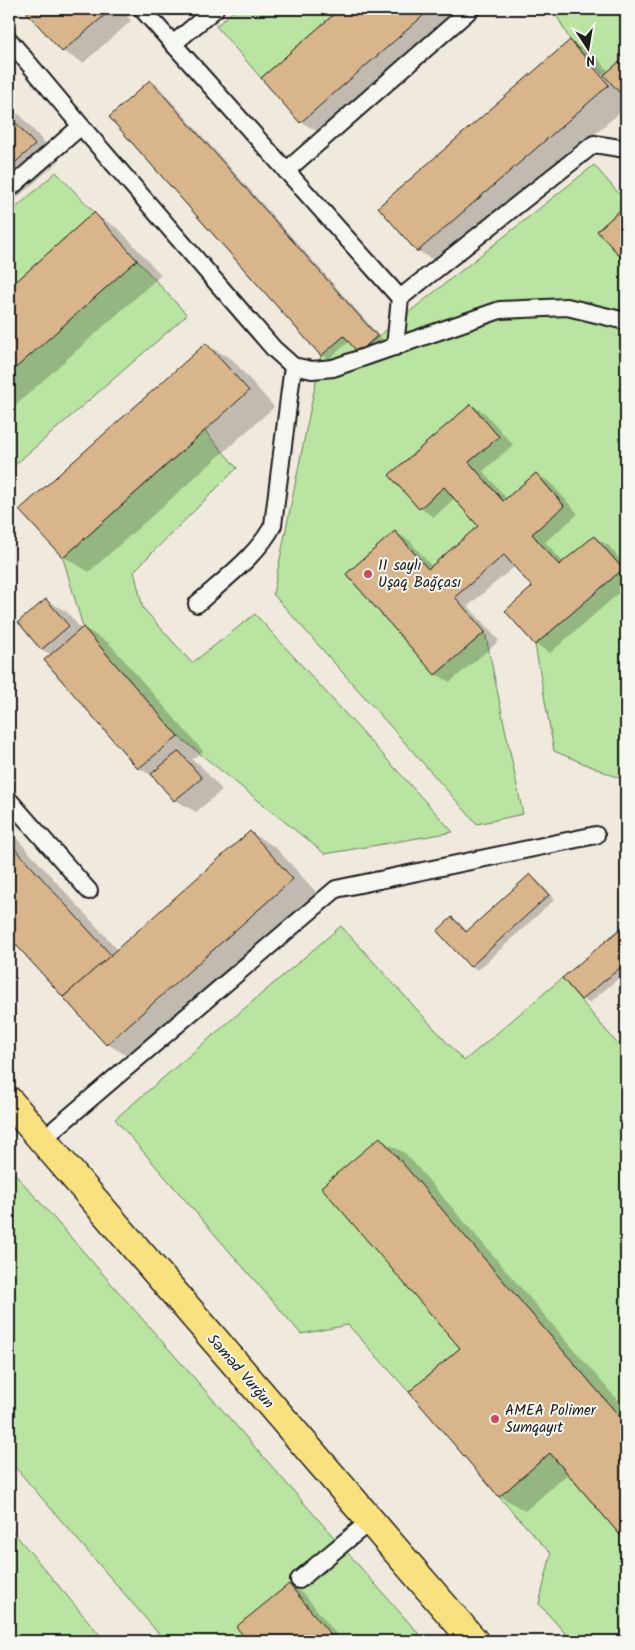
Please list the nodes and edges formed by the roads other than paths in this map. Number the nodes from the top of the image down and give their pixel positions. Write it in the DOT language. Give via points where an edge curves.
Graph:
graph roads {
  1 [pos="142,9"];
  2 [pos="215,9"];
  3 [pos="471,9"];
  4 [pos="9,40"];
  5 [pos="174,44"];
  6 [pos="81,126"];
  7 [pos="626,149"];
  8 [pos="286,171"];
  9 [pos="9,189"];
  10 [pos="400,298"];
  11 [pos="626,322"];
  12 [pos="395,347"];
  13 [pos="293,366"];
  14 [pos="196,604"];
  15 [pos="9,800"];
  16 [pos="596,835"];
  17 [pos="89,891"];
  18 [pos="9,1101"];
  19 [pos="42,1140"];
  20 [pos="370,1521"];
  21 [pos="299,1580"];
  22 [pos="474,1641"];
  1 -- 5 [label="lane"];
  2 -- 5 [label="lane"];
  3 -- 8 [label="lane"];
  4 -- 6 [label="lane"];
  5 -- 8 [label="lane"];
  6 -- 9 [label="lane"];
  6 -- 13 [label="lane" via="274,349"];
  7 -- 10 [label="lane" via="594,144"];
  8 -- 10 [label="lane"];
  10 -- 12 [label="lane"];
  11 -- 12 [label="lane" via="567,307 500,310"];
  12 -- 13 [label="lane" via="333,368 312,370"];
  13 -- 14 [label="lane" via="273,525 268,536 253,552"];
  15 -- 17 [label="lane"];
  16 -- 19 [label="lane" via="336,889"];
  18 -- 19 [label="main road, Səməd Vurğun"];
  19 -- 20 [label="main road, Səməd Vurğun"];
  20 -- 21 [label="lane"];
  20 -- 22 [label="main road, Səməd Vurğun"];
}
